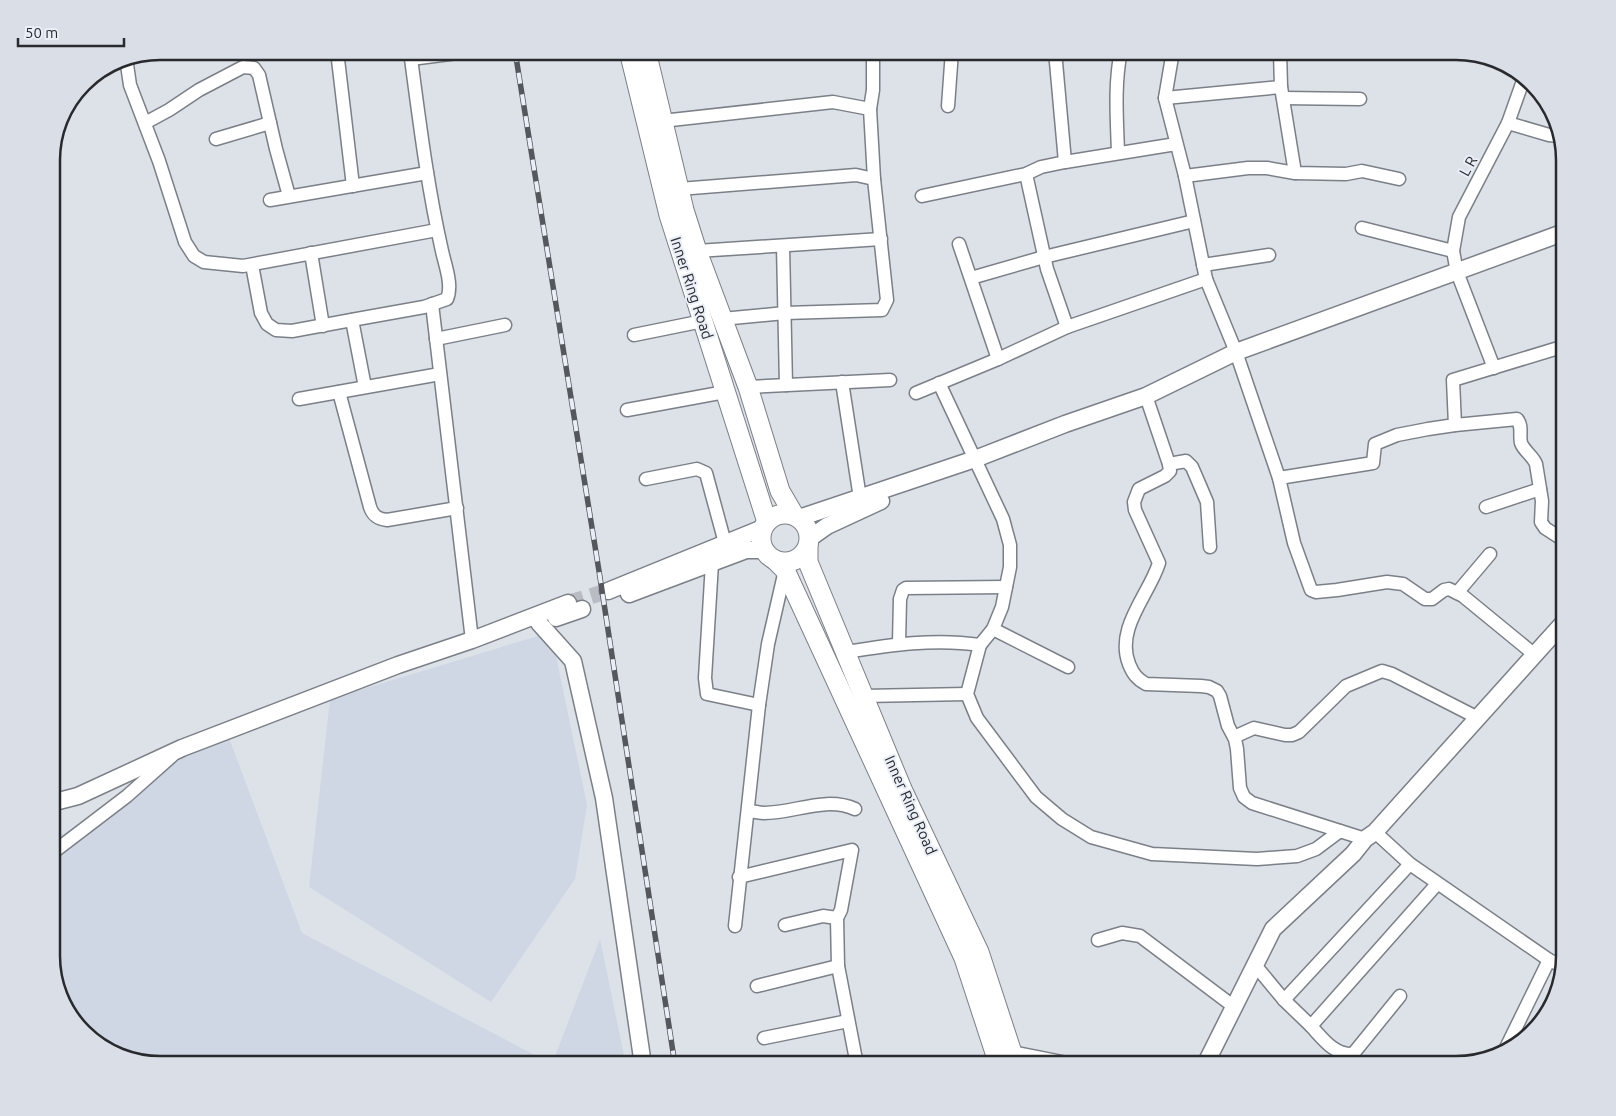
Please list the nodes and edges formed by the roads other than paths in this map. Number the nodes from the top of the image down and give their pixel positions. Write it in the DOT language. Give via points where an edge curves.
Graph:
graph roads {
  1 [pos="338,60"];
  2 [pos="412,60"];
  3 [pos="631,60"];
  4 [pos="648,60"];
  5 [pos="873,60"];
  6 [pos="951,60"];
  7 [pos="1056,60"];
  8 [pos="1119,60"];
  9 [pos="1171,60"];
  10 [pos="1280,60"];
  11 [pos="127,66"];
  12 [pos="1522,85"];
  13 [pos="1282,93"];
  14 [pos="1165,98"];
  15 [pos="1360,99"];
  16 [pos="948,106"];
  17 [pos="870,109"];
  18 [pos="662,121"];
  19 [pos="270,122"];
  20 [pos="145,123"];
  21 [pos="1508,123"];
  22 [pos="1553,135"];
  23 [pos="216,139"];
  24 [pos="1176,144"];
  25 [pos="1118,153"];
  26 [pos="1065,162"];
  27 [pos="427,173"];
  28 [pos="1295,173"];
  29 [pos="1026,174"];
  30 [pos="1184,176"];
  31 [pos="874,179"];
  32 [pos="1399,179"];
  33 [pos="353,186"];
  34 [pos="679,189"];
  35 [pos="289,196"];
  36 [pos="922,196"];
  37 [pos="270,200"];
  38 [pos="1194,221"];
  39 [pos="1362,228"];
  40 [pos="437,230"];
  41 [pos="1556,235"];
  42 [pos="880,239"];
  43 [pos="959,244"];
  44 [pos="783,246"];
  45 [pos="697,251"];
  46 [pos="1453,251"];
  47 [pos="311,254"];
  48 [pos="1269,256"];
  49 [pos="1044,257"];
  50 [pos="252,265"];
  51 [pos="1203,265"];
  52 [pos="1457,272"];
  53 [pos="971,278"];
  54 [pos="1206,279"];
  55 [pos="432,304"];
  56 [pos="785,313"];
  57 [pos="352,320"];
  58 [pos="722,320"];
  59 [pos="703,321"];
  60 [pos="323,326"];
  61 [pos="505,326"];
  62 [pos="1067,327"];
  63 [pos="634,335"];
  64 [pos="436,339"];
  65 [pos="1556,349"];
  66 [pos="1236,352"];
  67 [pos="998,359"];
  68 [pos="1494,368"];
  69 [pos="440,374"];
  70 [pos="890,380"];
  71 [pos="842,382"];
  72 [pos="939,383"];
  73 [pos="786,385"];
  74 [pos="365,387"];
  75 [pos="748,387"];
  76 [pos="339,392"];
  77 [pos="725,392"];
  78 [pos="916,393"];
  79 [pos="1146,396"];
  80 [pos="300,399"];
  81 [pos="627,410"];
  82 [pos="1455,425"];
  83 [pos="969,461"];
  84 [pos="1169,464"];
  85 [pos="1279,478"];
  86 [pos="646,480"];
  87 [pos="1540,489"];
  88 [pos="860,498"];
  89 [pos="1486,507"];
  90 [pos="457,508"];
  91 [pos="797,516"];
  92 [pos="765,525"];
  93 [pos="1556,535"];
  94 [pos="809,542"];
  95 [pos="725,543"];
  96 [pos="1210,547"];
  97 [pos="1490,554"];
  98 [pos="775,560"];
  99 [pos="712,562"];
  100 [pos="1006,587"];
  101 [pos="1457,593"];
  102 [pos="539,623"];
  103 [pos="993,629"];
  104 [pos="1556,632"];
  105 [pos="472,640"];
  106 [pos="899,643"];
  107 [pos="980,645"];
  108 [pos="846,652"];
  109 [pos="1535,655"];
  110 [pos="398,665"];
  111 [pos="1068,667"];
  112 [pos="967,694"];
  113 [pos="864,696"];
  114 [pos="759,705"];
  115 [pos="1478,718"];
  116 [pos="1234,737"];
  117 [pos="182,748"];
  118 [pos="60,801"];
  119 [pos="855,809"];
  120 [pos="748,811"];
  121 [pos="1340,831"];
  122 [pos="1370,836"];
  123 [pos="60,848"];
  124 [pos="1410,864"];
  125 [pos="739,877"];
  126 [pos="1437,884"];
  127 [pos="836,918"];
  128 [pos="735,926"];
  129 [pos="785,926"];
  130 [pos="1098,940"];
  131 [pos="1549,960"];
  132 [pos="1555,963"];
  133 [pos="1255,965"];
  134 [pos="838,966"];
  135 [pos="757,986"];
  136 [pos="1400,996"];
  137 [pos="1284,1000"];
  138 [pos="1233,1006"];
  139 [pos="848,1021"];
  140 [pos="1311,1026"];
  141 [pos="764,1038"];
  142 [pos="1510,1040"];
  143 [pos="642,1056"];
  144 [pos="855,1056"];
  145 [pos="1007,1056"];
  146 [pos="1008,1056"];
  147 [pos="1209,1056"];
  1 -- 33 [label="street"];
  2 -- 27 [label="street"];
  3 -- 59 [label="main road, Inner Ring Road" via="669,215"];
  4 -- 18 [label="main road, Inner Ring Road"];
  5 -- 17 [label="street"];
  6 -- 16 [label="street"];
  7 -- 26 [label="street"];
  8 -- 25 [label="street"];
  9 -- 14 [label="street"];
  10 -- 13 [label="street"];
  11 -- 20 [label="street" via="130,85"];
  12 -- 21 [label="street, L R"];
  13 -- 14 [label="street"];
  13 -- 15 [label="street"];
  13 -- 28 [label="street"];
  14 -- 24 [label="street"];
  17 -- 18 [label="street" via="833,102"];
  17 -- 31 [label="street"];
  18 -- 34 [label="main road, Inner Ring Road"];
  19 -- 20 [label="street" via="259,74 251,67 243,67"];
  19 -- 23 [label="street"];
  19 -- 35 [label="street"];
  20 -- 50 [label="street" via="185,242 194,256 204,262"];
  21 -- 22 [label="street"];
  21 -- 46 [label="street, L R" via="1459,217"];
  24 -- 25 [label="street"];
  24 -- 30 [label="street"];
  25 -- 26 [label="street"];
  26 -- 29 [label="street"];
  27 -- 33 [label="street"];
  27 -- 40 [label="street"];
  28 -- 30 [label="street" via="1248,168"];
  28 -- 32 [label="street" via="1346,174 1362,171"];
  29 -- 36 [label="street"];
  29 -- 49 [label="street"];
  30 -- 38 [label="street"];
  31 -- 34 [label="street" via="856,175"];
  31 -- 42 [label="street"];
  33 -- 35 [label="street"];
  34 -- 45 [label="main road, Inner Ring Road"];
  35 -- 37 [label="street"];
  38 -- 49 [label="street"];
  38 -- 51 [label="street"];
  39 -- 46 [label="street"];
  40 -- 47 [label="street"];
  40 -- 55 [label="street" via="449,294 447,299"];
  41 -- 52 [label="street"];
  42 -- 44 [label="street"];
  42 -- 56 [label="street" via="887,300 882,310"];
  43 -- 53 [label="street"];
  44 -- 45 [label="street"];
  44 -- 56 [label="street"];
  45 -- 58 [label="main road, Inner Ring Road"];
  46 -- 52 [label="street, L R"];
  47 -- 50 [label="street"];
  47 -- 60 [label="street"];
  48 -- 51 [label="street"];
  49 -- 53 [label="street"];
  49 -- 62 [label="street"];
  50 -- 60 [label="street" via="261,313 267,324 282,331"];
  51 -- 54 [label="street"];
  52 -- 66 [label="street"];
  52 -- 68 [label="street, L R"];
  53 -- 67 [label="street"];
  54 -- 62 [label="street"];
  54 -- 66 [label="street"];
  55 -- 57 [label="street"];
  55 -- 64 [label="street"];
  56 -- 58 [label="street"];
  56 -- 73 [label="street"];
  57 -- 60 [label="street"];
  57 -- 74 [label="street"];
  58 -- 75 [label="main road, Inner Ring Road"];
  59 -- 63 [label="street"];
  59 -- 77 [label="main road, Inner Ring Road"];
  61 -- 64 [label="street"];
  62 -- 67 [label="street"];
  64 -- 69 [label="street"];
  65 -- 68 [label="street"];
  66 -- 79 [label="street"];
  66 -- 85 [label="street"];
  67 -- 72 [label="street"];
  68 -- 82 [label="street" via="1452,380"];
  69 -- 74 [label="street"];
  69 -- 90 [label="street"];
  70 -- 71 [label="street"];
  71 -- 73 [label="street"];
  71 -- 88 [label="street"];
  72 -- 78 [label="street"];
  72 -- 83 [label="street"];
  73 -- 75 [label="street"];
  74 -- 76 [label="street"];
  75 -- 91 [label="main road, Inner Ring Road" via="780,491"];
  76 -- 80 [label="street"];
  76 -- 90 [label="street" via="375,516 387,520"];
  77 -- 81 [label="street"];
  77 -- 92 [label="main road, Inner Ring Road"];
  79 -- 83 [label="street"];
  79 -- 84 [label="street"];
  82 -- 85 [label="street" via="1397,435 1375,444 1373,463"];
  82 -- 87 [label="street" via="1511,418 1519,420 1521,443 1534,458"];
  83 -- 88 [label="street"];
  83 -- 94 [label="street" via="827,526"];
  83 -- 100 [label="street" via="1003,519 1010,545"];
  84 -- 96 [label="street" via="1186,461 1192,467 1207,502"];
  84 -- 116 [label="street" via="1170,471 1139,489 1134,502 1159,563 1133,616 1126,641 1128,660 1138,680 1146,684 1201,686 1217,691"];
  85 -- 101 [label="street" via="1294,543 1311,590 1337,590 1387,582 1403,584 1425,599 1432,599 1449,589"];
  86 -- 95 [label="street" via="697,469 706,473"];
  87 -- 89 [label="street"];
  87 -- 93 [label="street" via="1541,522"];
  88 -- 91 [label="street"];
  90 -- 105 [label="street"];
  91 -- 92 [label="main road" via="779,514"];
  91 -- 94 [label="main road" via="804,523"];
  92 -- 95 [label="street"];
  92 -- 98 [label="main road" via="761,543"];
  94 -- 98 [label="main road" via="798,558 782,562"];
  94 -- 108 [label="main road, Inner Ring Road" via="808,562"];
  95 -- 99 [label="street" via="612,596"];
  97 -- 101 [label="street"];
  98 -- 99 [label="street" via="746,550"];
  98 -- 114 [label="street"];
  98 -- 145 [label="main road, Inner Ring Road"];
  99 -- 114 [label="street" via="705,678 707,694"];
  100 -- 103 [label="street"];
  100 -- 106 [label="street" via="906,588 900,599"];
  101 -- 109 [label="street"];
  102 -- 105 [label="street" via="575,606"];
  102 -- 110 [label="street"];
  102 -- 143 [label="street" via="573,661 604,798"];
  103 -- 107 [label="street"];
  103 -- 111 [label="street"];
  104 -- 109 [label="street"];
  105 -- 110 [label="street"];
  106 -- 107 [label="street" via="961,642"];
  106 -- 108 [label="street"];
  107 -- 112 [label="street"];
  108 -- 113 [label="main road, Inner Ring Road"];
  109 -- 115 [label="street"];
  110 -- 117 [label="street"];
  112 -- 113 [label="street"];
  112 -- 121 [label="street" via="977,718 1036,797 1091,837 1152,854 1257,859 1297,856 1316,849"];
  113 -- 146 [label="main road, Inner Ring Road" via="902,789 979,952"];
  114 -- 120 [label="street"];
  115 -- 116 [label="street" via="1382,671 1346,686 1299,732 1292,735 1254,728"];
  115 -- 122 [label="street"];
  116 -- 121 [label="street" via="1244,797 1252,803"];
  117 -- 118 [label="street" via="78,796"];
  117 -- 123 [label="street"];
  119 -- 120 [label="street" via="844,804 824,804 765,813"];
  120 -- 125 [label="street"];
  121 -- 122 [label="street"];
  122 -- 124 [label="street"];
  122 -- 133 [label="street" via="1273,929"];
  124 -- 126 [label="street"];
  124 -- 137 [label="street"];
  125 -- 127 [label="street" via="852,850 841,910"];
  125 -- 128 [label="street"];
  126 -- 131 [label="street"];
  126 -- 140 [label="street"];
  127 -- 129 [label="street" via="822,916"];
  127 -- 134 [label="street"];
  130 -- 138 [label="street" via="1122,932 1140,936"];
  131 -- 132 [label="street"];
  131 -- 142 [label="street"];
  133 -- 137 [label="street"];
  133 -- 138 [label="street"];
  134 -- 135 [label="street"];
  134 -- 139 [label="street"];
  136 -- 140 [label="street" via="1353,1054 1343,1055 1334,1050"];
  137 -- 140 [label="street"];
  138 -- 147 [label="street"];
  139 -- 141 [label="street"];
  139 -- 144 [label="street"];
}
